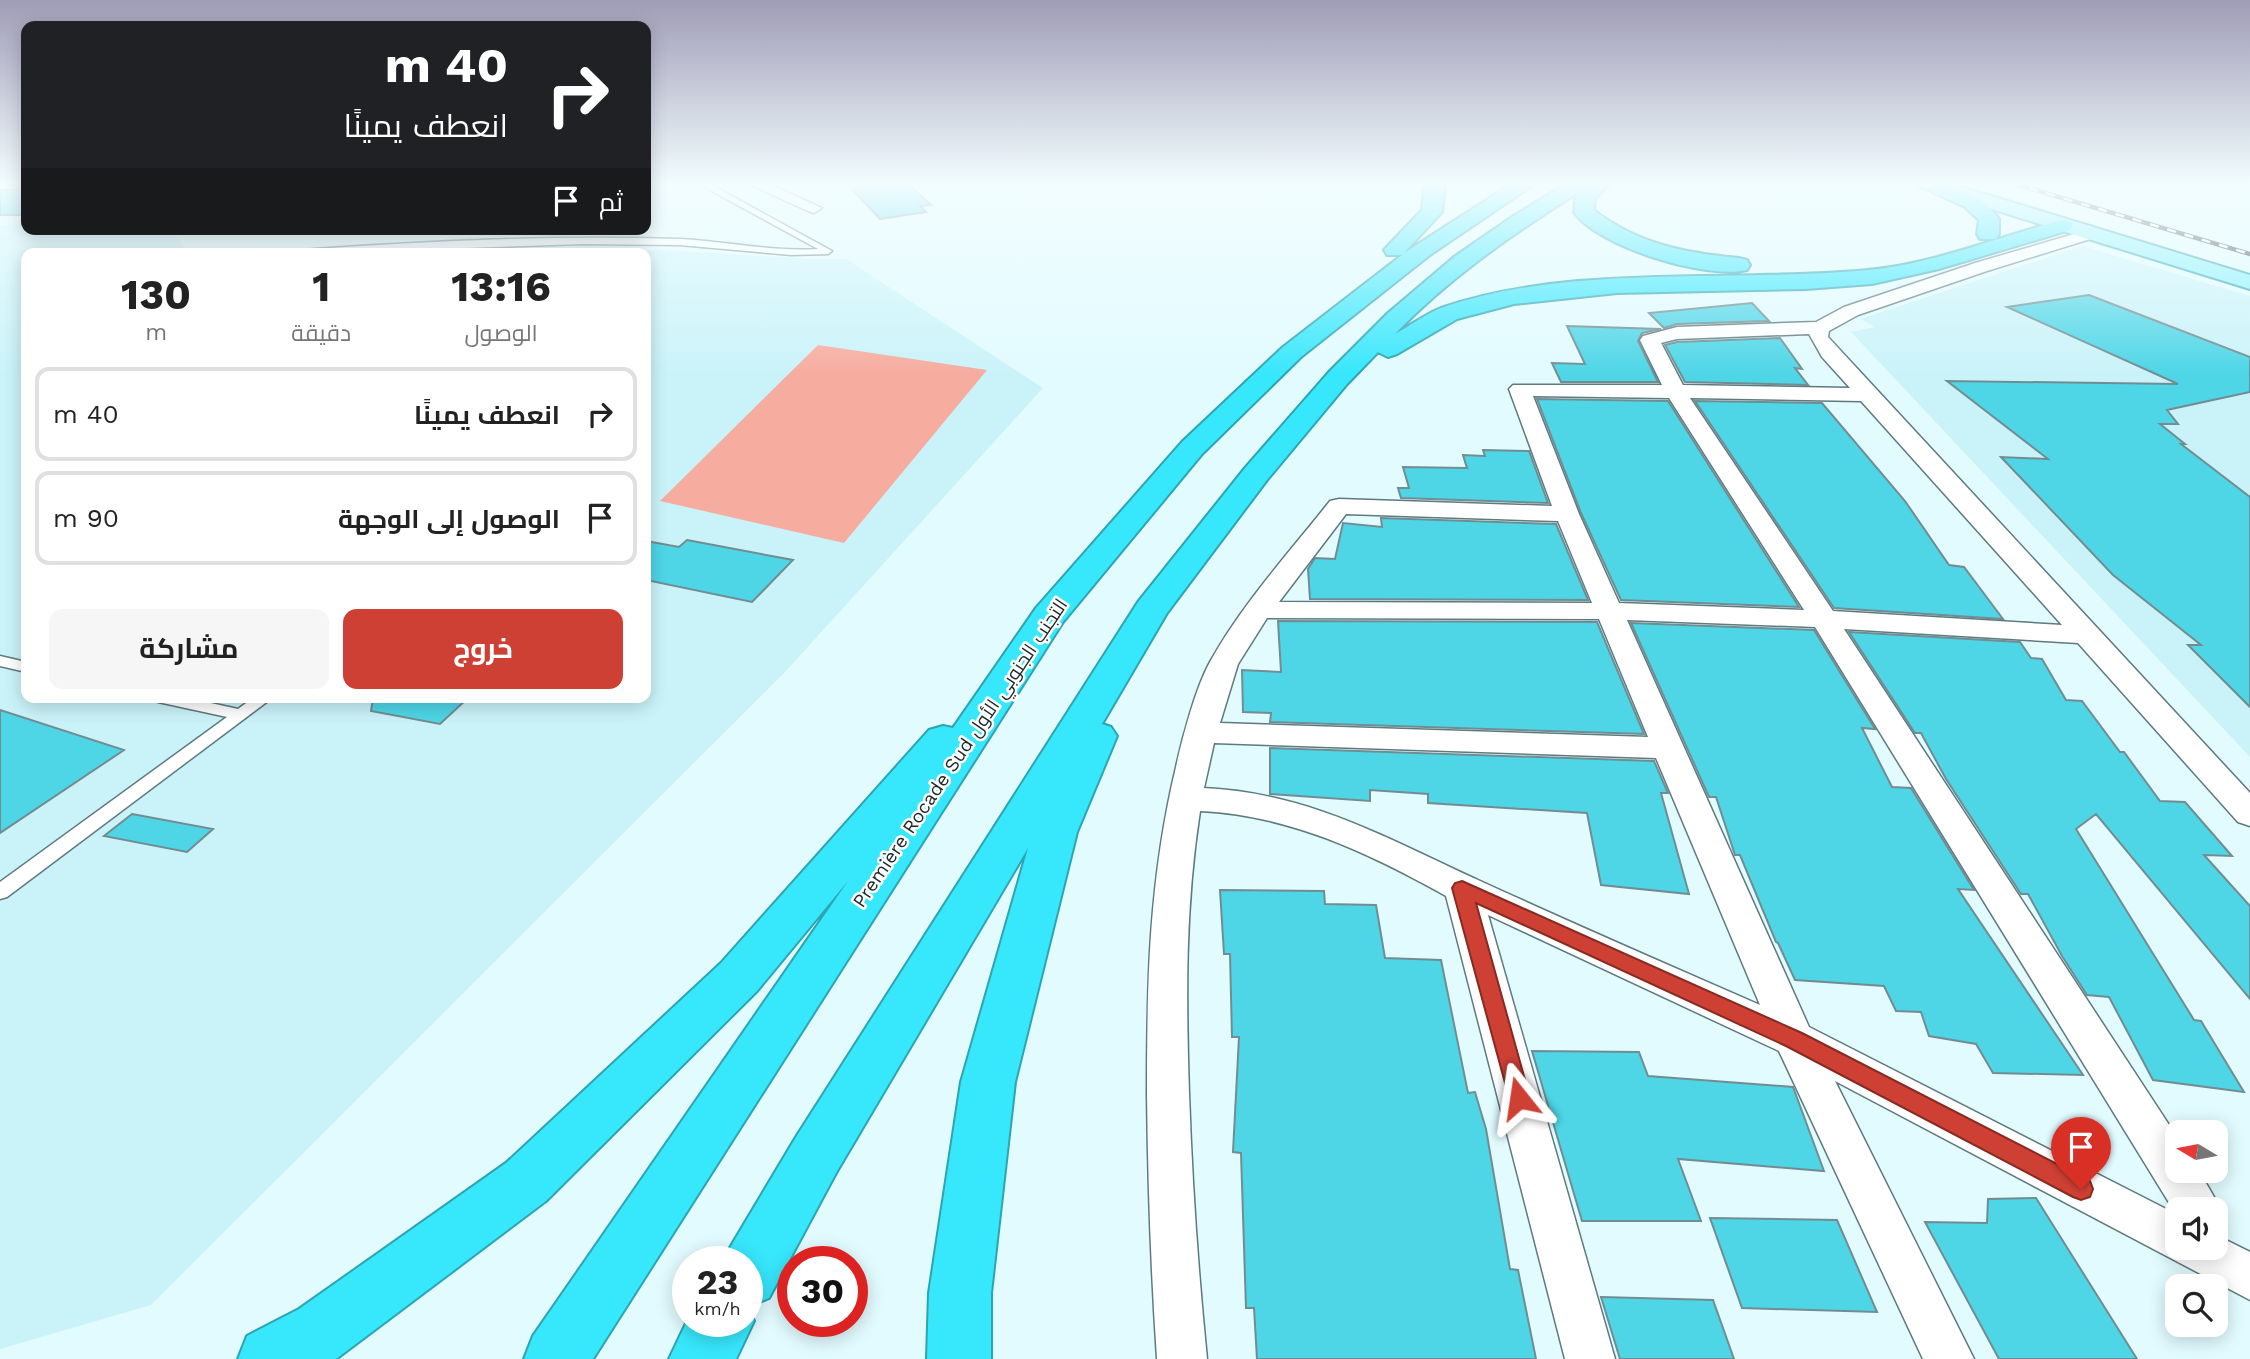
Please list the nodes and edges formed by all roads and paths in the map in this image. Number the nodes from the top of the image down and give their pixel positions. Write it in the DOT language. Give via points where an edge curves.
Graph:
graph roads {
  1 [pos="373,246"];
  2 [pos="725,246"];
  3 [pos="819,246"];
  4 [pos="1398,246"];
  5 [pos="1428,246"];
  6 [pos="1484,246"];
  7 [pos="1643,246"];
  8 [pos="1932,246"];
  9 [pos="1992,246"];
  10 [pos="2050,246"];
  11 [pos="2132,246"];
  12 [pos="356,248"];
  13 [pos="2250,282"];
  14 [pos="1820,328"];
  15 [pos="1292,352"];
  16 [pos="1338,378"];
  17 [pos="1676,393"];
  18 [pos="1868,395"];
  19 [pos="1567,514"];
  20 [pos="1151,610"];
  21 [pos="1258,610"];
  22 [pos="1610,611"];
  23 [pos="1049,616"];
  24 [pos="1824,619"];
  25 [pos="2085,635"];
  26 [pos="0,661"];
  27 [pos="21,666"];
  28 [pos="186,703"];
  29 [pos="257,703"];
  30 [pos="239,715"];
  31 [pos="1200,732"];
  32 [pos="1667,748"];
  33 [pos="1185,799"];
  34 [pos="2250,814"];
  35 [pos="1462,888"];
  36 [pos="0,892"];
  37 [pos="1794,1040"];
  38 [pos="2190,1197"];
  39 [pos="2165,1233"];
  40 [pos="2228,1247"];
  41 [pos="763,1249"];
  42 [pos="2217,1260"];
  43 [pos="2250,1264"];
  44 [pos="2250,1277"];
  45 [pos="713,1337"];
  46 [pos="270,1359"];
  47 [pos="556,1359"];
  48 [pos="701,1359"];
  49 [pos="959,1359"];
  50 [pos="1182,1359"];
  51 [pos="1590,1359"];
  52 [pos="1949,1359"];
  1 -- 12 [label="lane"];
  2 -- 3 [label="lane" via="828,251"];
  4 -- 15 [label="highway"];
  5 -- 15 [label="highway, Première Rocade Sud التجنب الجنوبي الأول"];
  6 -- 16 [label="highway" via="1397,318"];
  7 -- 8 [label="highway" via="1705,262 1772,267 1847,265"];
  9 -- 16 [label="highway" via="1872,277 1618,286 1513,297 1448,314"];
  10 -- 14 [label="street" via="1851,311"];
  11 -- 13 [label="main road"];
  14 -- 17 [label="street" via="1677,333 1650,341"];
  14 -- 18 [label="street" via="1818,337 1829,353"];
  15 -- 23 [label="highway, Première Rocade Sud التجنب الجنوبي الأول" via="1192,448"];
  16 -- 20 [label="highway" via="1256,474"];
  17 -- 18 [label="street"];
  17 -- 19 [label="street" via="1520,389"];
  17 -- 24 [label="street"];
  18 -- 25 [label="street"];
  19 -- 21 [label="street" via="1339,506"];
  19 -- 22 [label="street"];
  20 -- 41 [label="highway"];
  20 -- 49 [label="highway" via="1055,832 988,1082 960,1293"];
  21 -- 22 [label="street"];
  21 -- 31 [label="street" via="1223,664"];
  22 -- 24 [label="street"];
  22 -- 32 [label="street"];
  23 -- 46 [label="highway" via="739,977 526,1182 322,1332"];
  23 -- 47 [label="highway, Première Rocade Sud التجنب الجنوبي الأول"];
  24 -- 25 [label="street"];
  24 -- 38 [label="street"];
  25 -- 34 [label="street"];
  26 -- 27 [label="lane"];
  28 -- 30 [label="lane"];
  29 -- 30 [label="lane"];
  30 -- 36 [label="lane"];
  31 -- 32 [label="street"];
  31 -- 33 [label="street"];
  32 -- 37 [label="street"];
  33 -- 35 [label="street" via="1242,803 1317,822 1420,865"];
  33 -- 50 [label="street" via="1172,878 1166,986 1171,1227"];
  35 -- 37 [label="street"];
  35 -- 51 [label="street"];
  37 -- 39 [label="street"];
  37 -- 52 [label="street"];
  40 -- 43 [label="street"];
  42 -- 44 [label="street"];
  45 -- 48 [label="highway"];
}
